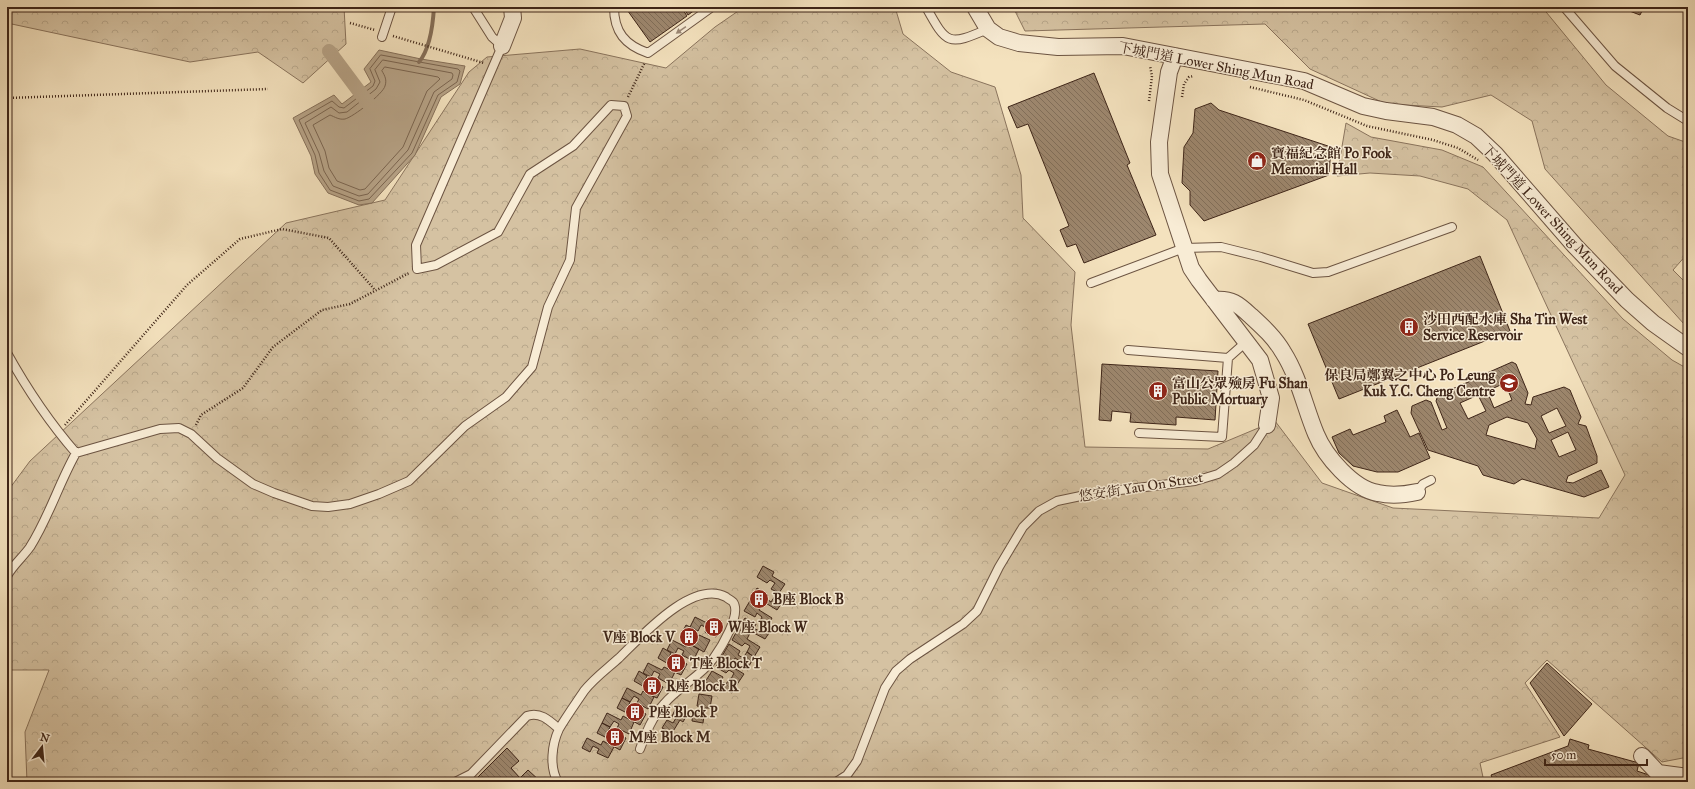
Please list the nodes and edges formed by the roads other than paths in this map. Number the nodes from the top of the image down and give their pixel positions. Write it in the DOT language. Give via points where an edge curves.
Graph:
graph roads {
  1 [pos="392,7"];
  2 [pos="473,7"];
  3 [pos="512,7"];
  4 [pos="614,7"];
  5 [pos="712,7"];
  6 [pos="926,7"];
  7 [pos="974,7"];
  8 [pos="1564,7"];
  9 [pos="988,29"];
  10 [pos="383,34"];
  11 [pos="502,46"];
  12 [pos="1175,56"];
  13 [pos="1688,121"];
  14 [pos="1452,227"];
  15 [pos="1184,248"];
  16 [pos="1090,283"];
  17 [pos="1214,300"];
  18 [pos="1246,342"];
  19 [pos="1688,348"];
  20 [pos="1128,350"];
  21 [pos="7,353"];
  22 [pos="1228,358"];
  23 [pos="1267,425"];
  24 [pos="1139,433"];
  25 [pos="76,453"];
  26 [pos="1431,480"];
  27 [pos="1417,492"];
  28 [pos="7,576"];
  29 [pos="560,729"];
  30 [pos="640,749"];
  31 [pos="1642,756"];
  32 [pos="1688,777"];
  33 [pos="1657,778"];
  34 [pos="556,781"];
  35 [pos="455,782"];
  36 [pos="836,782"];
  1 -- 10 [label="lane"];
  2 -- 11 [label="lane" via="492,37"];
  3 -- 11 [label="street" via="512,18"];
  5 -- 4 [label="lane, one-way" via="648,53 634,48 624,40 614,19"];
  6 -- 9 [label="lane" via="939,31 951,40 963,40"];
  7 -- 9 [label="street, 下城門道 Lower Shing Mun Road"];
  8 -- 13 [label="lane" via="1615,66 1667,108"];
  9 -- 12 [label="street, 下城門道 Lower Shing Mun Road" via="999,37 1019,43 1058,47 1123,46"];
  11 -- 25 [label="lane" via="416,245 417,269 436,265 498,232 530,174 573,146 611,105 624,106 627,116 576,208 570,260 548,307 532,367 506,398 465,426 409,480 350,504 328,507 312,506 288,499 253,484 217,458 191,434 179,428 160,428"];
  12 -- 15 [label="street, 悠安街 Yau On Street" via="1169,72 1159,142 1160,174"];
  12 -- 19 [label="street, 下城門道 Lower Shing Mun Road" via="1304,81 1363,106 1433,117 1465,129 1495,154 1627,300"];
  14 -- 15 [label="lane" via="1328,272 1313,273 1221,247"];
  15 -- 16 [label="lane"];
  15 -- 17 [label="street, 悠安街 Yau On Street" via="1191,268"];
  17 -- 18 [label="street, 悠安街 Yau On Street"];
  17 -- 27 [label="street" via="1233,301 1267,331 1284,353 1316,436 1333,462 1355,483 1376,493 1401,496"];
  18 -- 22 [label="lane"];
  18 -- 23 [label="street, 悠安街 Yau On Street" via="1260,360 1271,398"];
  20 -- 22 [label="lane"];
  21 -- 25 [label="lane" via="28,389"];
  22 -- 24 [label="lane" via="1222,437"];
  23 -- 36 [label="lane, 悠安街 Yau On Street" via="1254,445 1218,474 1196,481 1057,501 1038,511 1023,527 977,611 963,624 896,671 885,688 857,761 847,774"];
  25 -- 28 [label="lane" via="29,548"];
  26 -- 27 [label="lane" via="1423,484"];
  29 -- 30 [label="lane" via="585,690 658,620 692,598 709,593 722,595 732,601 736,615 713,660 664,704 651,723"];
  29 -- 34 [label="lane" via="554,746 552,764"];
  29 -- 35 [label="lane" via="544,717 532,714 527,716 471,774"];
  31 -- 33 [label="street"];
  32 -- 33 [label="street"];
}
